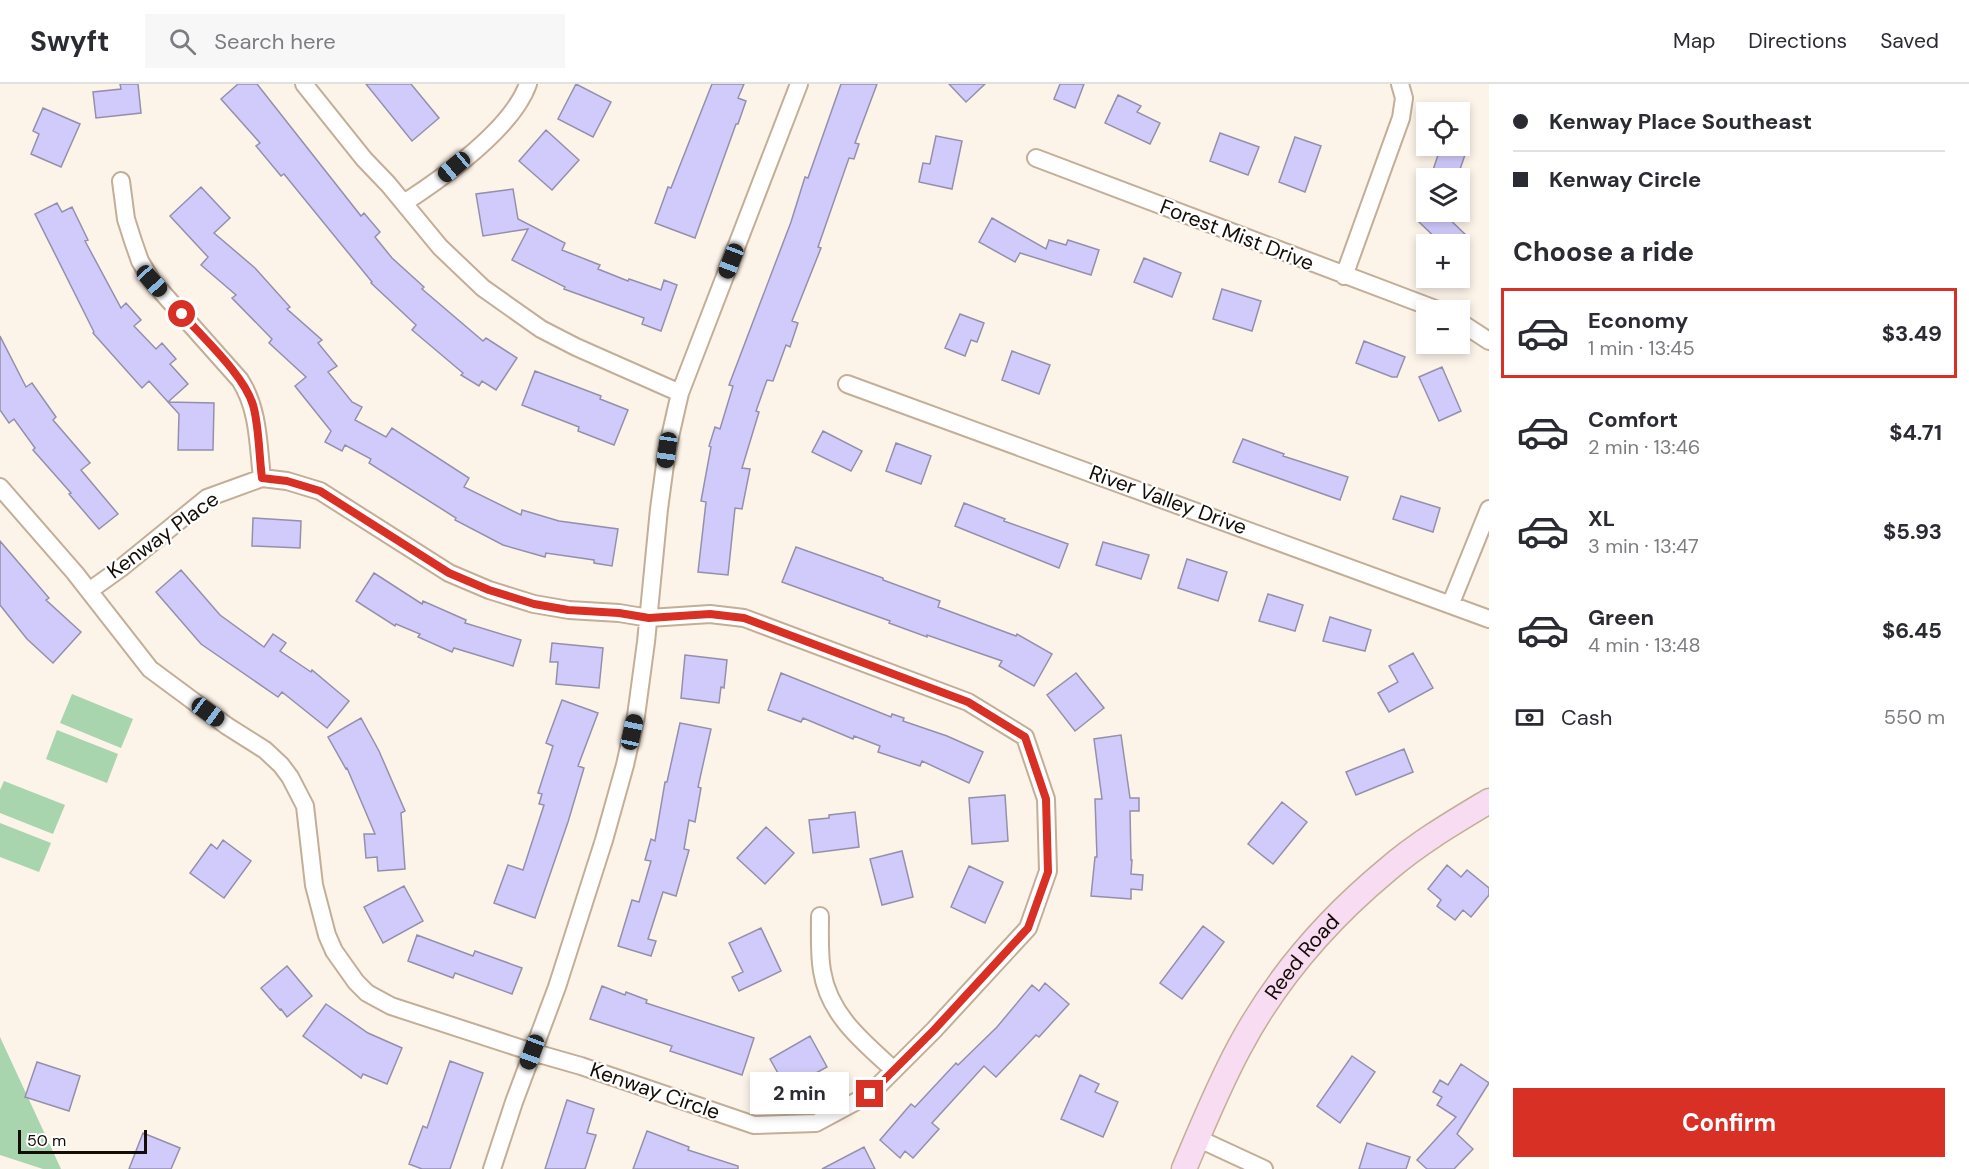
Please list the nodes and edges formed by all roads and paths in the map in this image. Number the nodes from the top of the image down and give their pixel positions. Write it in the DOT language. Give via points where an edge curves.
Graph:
graph roads {
  1 [pos="304,84"];
  2 [pos="528,84"];
  3 [pos="799,84"];
  4 [pos="1400,84"];
  5 [pos="1036,158"];
  6 [pos="121,181"];
  7 [pos="404,202"];
  8 [pos="1344,276"];
  9 [pos="1416,302"];
  10 [pos="1470,329"];
  11 [pos="1489,341"];
  12 [pos="846,384"];
  13 [pos="680,393"];
  14 [pos="262,478"];
  15 [pos="0,487"];
  16 [pos="1489,509"];
  17 [pos="90,591"];
  18 [pos="1450,603"];
  19 [pos="710,614"];
  20 [pos="649,618"];
  21 [pos="1489,619"];
  22 [pos="1489,801"];
  23 [pos="820,916"];
  24 [pos="532,1052"];
  25 [pos="894,1070"];
  26 [pos="1197,1138"];
  27 [pos="492,1169"];
  28 [pos="1184,1169"];
  29 [pos="1264,1169"];
  1 -- 7 [label="street"];
  2 -- 7 [label="street" via="512,115 438,181"];
  3 -- 13 [label="street"];
  4 -- 8 [label="street" via="1404,98 1401,118"];
  5 -- 8 [label="street, Forest Mist Drive"];
  6 -- 14 [label="street" via="126,219 140,261 152,281 248,393 256,418"];
  7 -- 13 [label="street" via="440,247 483,288 541,329"];
  8 -- 9 [label="street, Forest Mist Drive"];
  10 -- 11 [label="street"];
  12 -- 18 [label="street, River Valley Drive"];
  13 -- 20 [label="street" via="660,497"];
  14 -- 17 [label="street, Kenway Place" via="207,498"];
  14 -- 20 [label="street, Kenway Place" via="320,491 449,573 489,590 568,610"];
  15 -- 17 [label="street, Kenway Circle"];
  16 -- 18 [label="street"];
  17 -- 24 [label="street, Kenway Circle" via="150,669 265,750 290,777 305,806 314,885 327,935 356,982 391,1006"];
  18 -- 21 [label="street, River Valley Drive"];
  19 -- 20 [label="street, Kenway Place"];
  19 -- 25 [label="street, Kenway Circle" via="744,618 877,666 968,702 1025,737 1046,799 1048,872 1028,928"];
  20 -- 24 [label="street" via="625,765 561,976"];
  22 -- 26 [label="street, Reed Road" via="1388,868 1304,952 1239,1048"];
  23 -- 25 [label="street" via="822,972 834,1008 856,1036"];
  24 -- 25 [label="street, Kenway Circle" via="754,1125 816,1123 870,1094"];
  24 -- 27 [label="street"];
  26 -- 28 [label="street, Reed Road"];
  26 -- 29 [label="street"];
}
